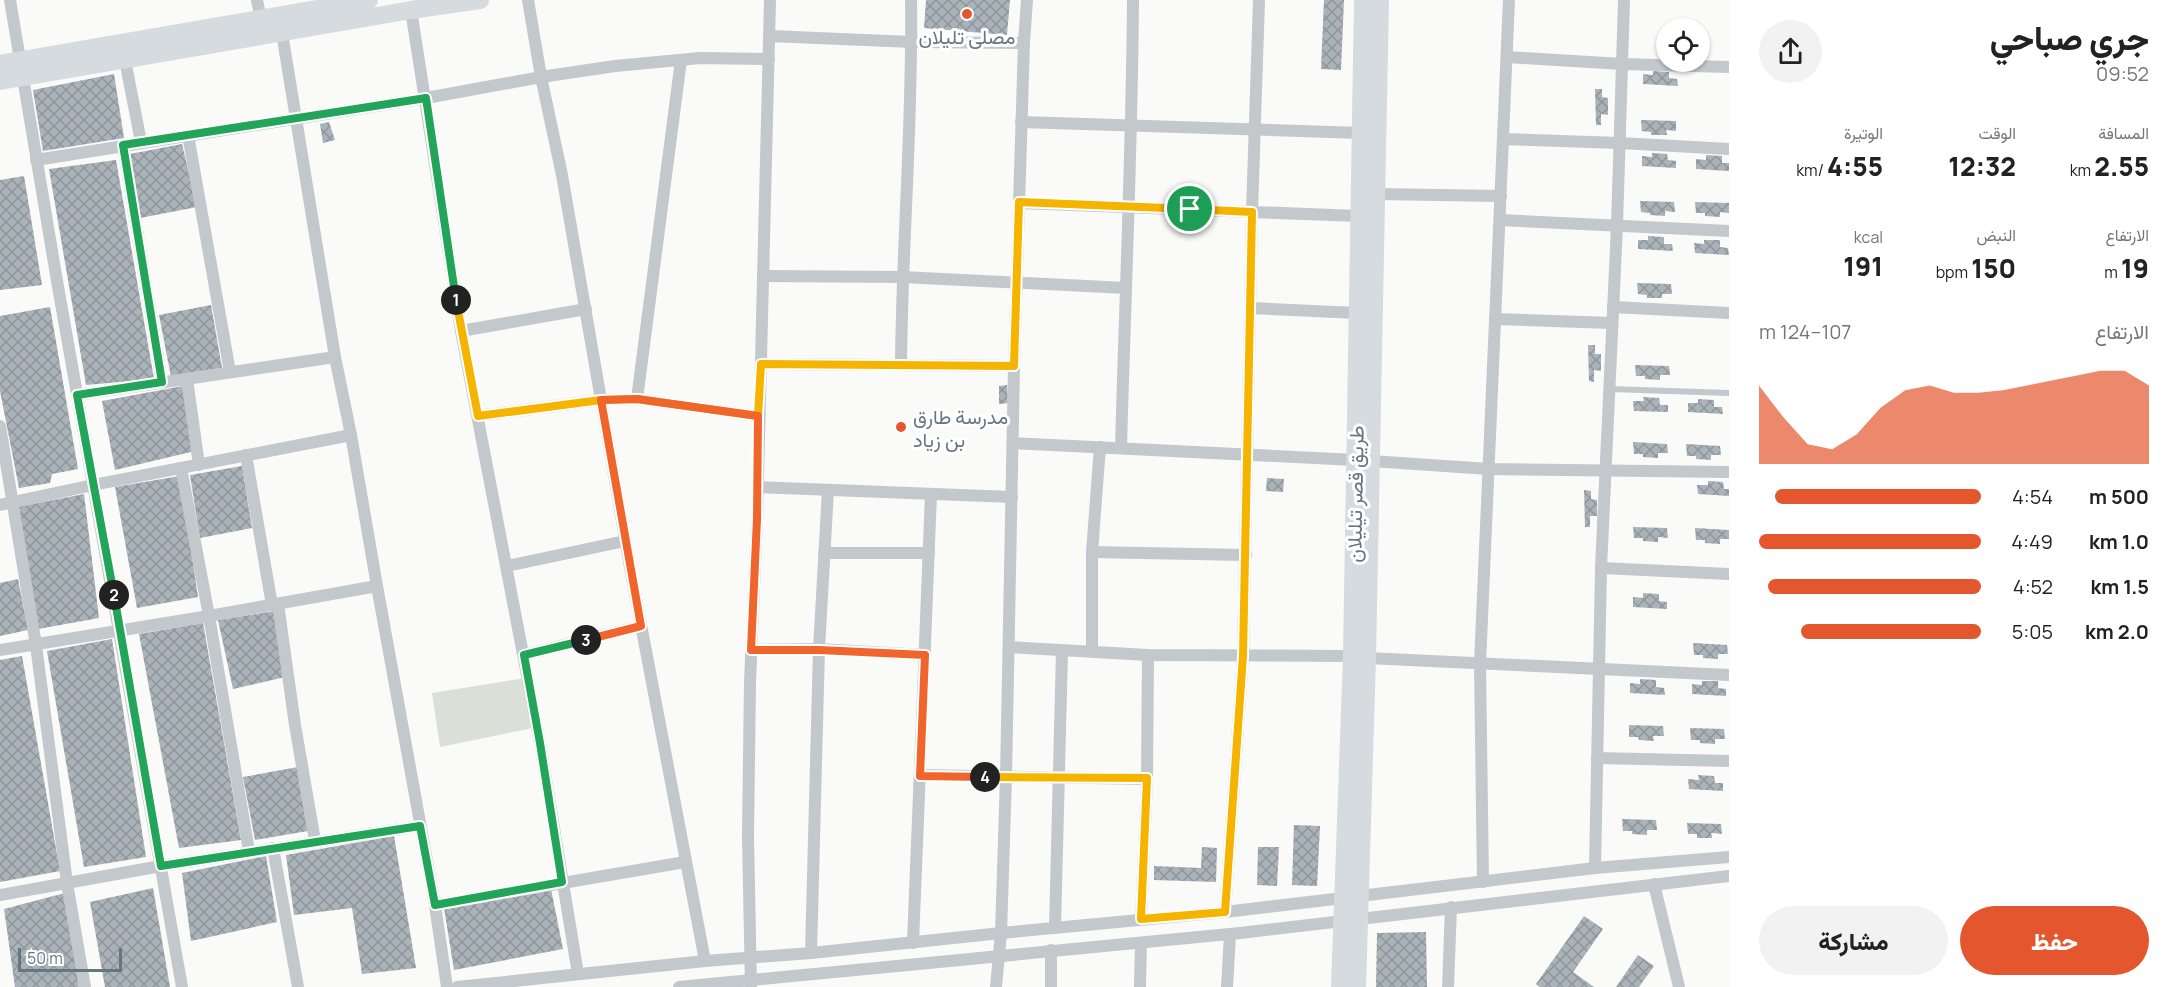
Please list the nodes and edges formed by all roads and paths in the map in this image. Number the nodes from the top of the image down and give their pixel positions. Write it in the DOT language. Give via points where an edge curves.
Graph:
graph roads {
  1 [pos="10,0"];
  2 [pos="257,0"];
  3 [pos="369,0"];
  4 [pos="480,0"];
  5 [pos="528,0"];
  6 [pos="770,0"];
  7 [pos="911,0"];
  8 [pos="1027,0"];
  9 [pos="1133,0"];
  10 [pos="1259,0"];
  11 [pos="1363,0"];
  12 [pos="1380,0"];
  13 [pos="1509,0"];
  14 [pos="1624,0"];
  15 [pos="411,10"];
  16 [pos="261,20"];
  17 [pos="281,25"];
  18 [pos="770,36"];
  19 [pos="912,42"];
  20 [pos="1024,44"];
  21 [pos="1507,57"];
  22 [pos="769,59"];
  23 [pos="125,60"];
  24 [pos="681,60"];
  25 [pos="0,64"];
  26 [pos="1622,64"];
  27 [pos="1729,67"];
  28 [pos="21,69"];
  29 [pos="541,77"];
  30 [pos="0,81"];
  31 [pos="426,98"];
  32 [pos="296,119"];
  33 [pos="1022,122"];
  34 [pos="1132,126"];
  35 [pos="1255,130"];
  36 [pos="1360,133"];
  37 [pos="188,135"];
  38 [pos="1503,139"];
  39 [pos="141,142"];
  40 [pos="1620,143"];
  41 [pos="123,145"];
  42 [pos="1729,149"];
  43 [pos="36,160"];
  44 [pos="1376,194"];
  45 [pos="1501,196"];
  46 [pos="1019,202"];
  47 [pos="1127,207"];
  48 [pos="1252,212"];
  49 [pos="1358,216"];
  50 [pos="1500,220"];
  51 [pos="1617,226"];
  52 [pos="1729,231"];
  53 [pos="763,276"];
  54 [pos="902,278"];
  55 [pos="1017,282"];
  56 [pos="1125,288"];
  57 [pos="1613,307"];
  58 [pos="586,309"];
  59 [pos="1251,309"];
  60 [pos="1729,312"];
  61 [pos="1357,313"];
  62 [pos="1496,319"];
  63 [pos="1612,323"];
  64 [pos="461,331"];
  65 [pos="335,357"];
  66 [pos="761,364"];
  67 [pos="901,364"];
  68 [pos="1014,366"];
  69 [pos="230,372"];
  70 [pos="187,379"];
  71 [pos="162,382"];
  72 [pos="1609,389"];
  73 [pos="1729,393"];
  74 [pos="77,395"];
  75 [pos="637,399"];
  76 [pos="601,400"];
  77 [pos="478,416"];
  78 [pos="758,416"];
  79 [pos="0,426"];
  80 [pos="351,435"];
  81 [pos="1013,443"];
  82 [pos="1100,447"];
  83 [pos="1121,448"];
  84 [pos="1246,454"];
  85 [pos="246,456"];
  86 [pos="1363,460"];
  87 [pos="199,465"];
  88 [pos="181,468"];
  89 [pos="1489,469"];
  90 [pos="1605,470"];
  91 [pos="1729,472"];
  92 [pos="93,485"];
  93 [pos="758,487"];
  94 [pos="828,490"];
  95 [pos="931,494"];
  96 [pos="1012,497"];
  97 [pos="6,504"];
  98 [pos="625,541"];
  99 [pos="1092,552"];
  100 [pos="929,553"];
  101 [pos="824,554"];
  102 [pos="1246,555"];
  103 [pos="507,566"];
  104 [pos="1601,568"];
  105 [pos="1729,574"];
  106 [pos="376,586"];
  107 [pos="275,605"];
  108 [pos="209,616"];
  109 [pos="641,626"];
  110 [pos="120,631"];
  111 [pos="36,645"];
  112 [pos="1009,647"];
  113 [pos="0,650"];
  114 [pos="751,650"];
  115 [pos="819,650"];
  116 [pos="1092,650"];
  117 [pos="1062,651"];
  118 [pos="524,655"];
  119 [pos="925,655"];
  120 [pos="1148,655"];
  121 [pos="1243,656"];
  122 [pos="1360,657"];
  123 [pos="1480,664"];
  124 [pos="1598,670"];
  125 [pos="1729,675"];
  126 [pos="1597,758"];
  127 [pos="1729,761"];
  128 [pos="920,776"];
  129 [pos="1006,777"];
  130 [pos="1058,777"];
  131 [pos="1147,778"];
  132 [pos="420,826"];
  133 [pos="315,841"];
  134 [pos="273,848"];
  135 [pos="249,851"];
  136 [pos="1729,857"];
  137 [pos="685,862"];
  138 [pos="161,866"];
  139 [pos="1595,868"];
  140 [pos="1729,876"];
  141 [pos="562,882"];
  142 [pos="1483,882"];
  143 [pos="68,883"];
  144 [pos="1654,884"];
  145 [pos="0,895"];
  146 [pos="1351,898"];
  147 [pos="435,905"];
  148 [pos="1451,908"];
  149 [pos="1225,912"];
  150 [pos="1141,919"];
  151 [pos="1350,920"];
  152 [pos="1055,928"];
  153 [pos="1001,933"];
  154 [pos="1230,934"];
  155 [pos="1141,943"];
  156 [pos="913,944"];
  157 [pos="1052,950"];
  158 [pos="811,953"];
  159 [pos="999,956"];
  160 [pos="750,958"];
  161 [pos="705,961"];
  162 [pos="578,974"];
  163 [pos="751,984"];
  164 [pos="86,987"];
  165 [pos="182,987"];
  166 [pos="298,987"];
  167 [pos="447,987"];
  168 [pos="457,987"];
  169 [pos="679,987"];
  170 [pos="996,987"];
  171 [pos="1051,987"];
  172 [pos="1140,987"];
  173 [pos="1227,987"];
  174 [pos="1340,987"];
  175 [pos="1357,987"];
  176 [pos="1448,987"];
  177 [pos="1679,987"];
  1 -- 28 [label="street"];
  2 -- 16 [label="street"];
  3 -- 17 [label="main road"];
  4 -- 15 [label="main road"];
  5 -- 29 [label="street"];
  6 -- 18 [label="street"];
  7 -- 19 [label="street"];
  8 -- 20 [label="street"];
  9 -- 34 [label="street"];
  10 -- 35 [label="street"];
  11 -- 36 [label="main road, طريق قصر تيليلان"];
  12 -- 44 [label="main road, طريق قصر تيليلان"];
  13 -- 21 [label="street"];
  14 -- 26 [label="street"];
  15 -- 17 [label="main road"];
  15 -- 31 [label="street"];
  16 -- 17 [label="main road"];
  16 -- 28 [label="main road"];
  17 -- 23 [label="main road"];
  17 -- 32 [label="street"];
  18 -- 19 [label="street"];
  18 -- 22 [label="street"];
  19 -- 20 [label="street"];
  19 -- 54 [label="street"];
  20 -- 33 [label="street"];
  21 -- 26 [label="street"];
  21 -- 38 [label="street"];
  22 -- 24 [label="street"];
  22 -- 53 [label="street"];
  23 -- 28 [label="main road"];
  23 -- 39 [label="street"];
  24 -- 29 [label="street"];
  24 -- 75 [label="street"];
  25 -- 28 [label="main road"];
  26 -- 27 [label="street"];
  26 -- 40 [label="street"];
  28 -- 30 [label="main road"];
  28 -- 43 [label="street"];
  29 -- 31 [label="street"];
  29 -- 58 [label="street"];
  31 -- 32 [label="street"];
  31 -- 64 [label="street"];
  32 -- 37 [label="street"];
  32 -- 65 [label="street"];
  33 -- 34 [label="street"];
  33 -- 46 [label="street"];
  34 -- 35 [label="street"];
  34 -- 47 [label="street"];
  35 -- 36 [label="street"];
  35 -- 48 [label="street"];
  36 -- 49 [label="main road, طريق قصر تيليلان"];
  37 -- 39 [label="street"];
  37 -- 69 [label="street"];
  38 -- 40 [label="street"];
  38 -- 45 [label="street"];
  39 -- 41 [label="street"];
  40 -- 42 [label="street"];
  40 -- 51 [label="street"];
  41 -- 43 [label="street"];
  41 -- 71 [label="street"];
  43 -- 74 [label="street"];
  44 -- 45 [label="street"];
  44 -- 86 [label="main road, طريق قصر تيليلان"];
  45 -- 50 [label="street"];
  46 -- 47 [label="street"];
  46 -- 55 [label="street"];
  47 -- 48 [label="street"];
  47 -- 56 [label="street"];
  48 -- 49 [label="street"];
  48 -- 59 [label="street"];
  49 -- 61 [label="main road, طريق قصر تيليلان"];
  50 -- 51 [label="street"];
  50 -- 62 [label="street"];
  51 -- 52 [label="street"];
  51 -- 57 [label="street"];
  53 -- 54 [label="street"];
  53 -- 66 [label="street"];
  54 -- 55 [label="street"];
  54 -- 67 [label="street"];
  55 -- 56 [label="street"];
  55 -- 68 [label="street"];
  56 -- 83 [label="street"];
  57 -- 60 [label="street"];
  57 -- 63 [label="street"];
  58 -- 64 [label="street"];
  58 -- 76 [label="street"];
  59 -- 61 [label="street"];
  59 -- 84 [label="street"];
  61 -- 86 [label="main road, طريق قصر تيليلان"];
  62 -- 63 [label="street"];
  62 -- 89 [label="street"];
  63 -- 72 [label="street"];
  64 -- 77 [label="street"];
  65 -- 69 [label="street"];
  65 -- 80 [label="street"];
  66 -- 67 [label="street"];
  66 -- 78 [label="street"];
  67 -- 68 [label="street"];
  68 -- 81 [label="street"];
  69 -- 70 [label="street"];
  70 -- 71 [label="street"];
  70 -- 87 [label="street"];
  71 -- 74 [label="street"];
  72 -- 73 [label="lane"];
  72 -- 90 [label="street"];
  74 -- 92 [label="street"];
  75 -- 76 [label="street"];
  75 -- 78 [label="street"];
  76 -- 77 [label="street"];
  76 -- 98 [label="street"];
  77 -- 103 [label="street"];
  78 -- 93 [label="street"];
  79 -- 97 [label="street"];
  80 -- 85 [label="street"];
  80 -- 106 [label="street"];
  81 -- 82 [label="street"];
  81 -- 96 [label="street"];
  82 -- 83 [label="street"];
  82 -- 99 [label="street"];
  83 -- 84 [label="street"];
  84 -- 86 [label="street"];
  84 -- 102 [label="street"];
  85 -- 87 [label="street"];
  85 -- 107 [label="street"];
  86 -- 89 [label="street"];
  86 -- 122 [label="main road, طريق قصر تيليلان"];
  87 -- 88 [label="street"];
  88 -- 92 [label="street"];
  88 -- 108 [label="street"];
  89 -- 90 [label="street"];
  89 -- 123 [label="street"];
  90 -- 91 [label="street"];
  90 -- 104 [label="street"];
  92 -- 97 [label="street"];
  92 -- 110 [label="street"];
  93 -- 94 [label="street"];
  93 -- 114 [label="street"];
  94 -- 95 [label="street"];
  94 -- 101 [label="street"];
  95 -- 96 [label="street"];
  95 -- 100 [label="street"];
  96 -- 112 [label="street"];
  97 -- 111 [label="street"];
  98 -- 103 [label="street"];
  98 -- 109 [label="street"];
  99 -- 102 [label="street"];
  99 -- 116 [label="street"];
  100 -- 101 [label="street"];
  100 -- 119 [label="street"];
  101 -- 115 [label="street"];
  102 -- 121 [label="street"];
  103 -- 118 [label="street"];
  104 -- 105 [label="street"];
  104 -- 124 [label="street"];
  106 -- 107 [label="street"];
  106 -- 132 [label="street"];
  107 -- 108 [label="street"];
  107 -- 133 [label="street"];
  108 -- 110 [label="street"];
  108 -- 135 [label="street"];
  109 -- 118 [label="street"];
  109 -- 137 [label="street"];
  110 -- 111 [label="street"];
  110 -- 138 [label="street"];
  111 -- 113 [label="street"];
  111 -- 143 [label="street"];
  112 -- 117 [label="street"];
  112 -- 129 [label="street"];
  114 -- 115 [label="street"];
  114 -- 160 [label="street"];
  115 -- 119 [label="street"];
  115 -- 158 [label="street"];
  116 -- 117 [label="street"];
  116 -- 120 [label="street"];
  117 -- 130 [label="street"];
  118 -- 141 [label="street"];
  119 -- 128 [label="street"];
  120 -- 121 [label="street"];
  120 -- 131 [label="street"];
  121 -- 122 [label="street"];
  121 -- 149 [label="street"];
  122 -- 123 [label="street"];
  122 -- 146 [label="main road, طريق قصر تيليلان"];
  123 -- 124 [label="street"];
  123 -- 142 [label="street"];
  124 -- 125 [label="street"];
  124 -- 126 [label="street"];
  126 -- 127 [label="street"];
  126 -- 139 [label="street"];
  128 -- 129 [label="street"];
  128 -- 156 [label="street"];
  129 -- 130 [label="street"];
  129 -- 153 [label="street"];
  130 -- 131 [label="street"];
  130 -- 152 [label="street"];
  131 -- 150 [label="street"];
  132 -- 133 [label="street"];
  132 -- 147 [label="street"];
  133 -- 134 [label="street"];
  134 -- 135 [label="street"];
  134 -- 166 [label="street"];
  135 -- 138 [label="street"];
  136 -- 139 [label="street"];
  137 -- 141 [label="street"];
  137 -- 161 [label="street"];
  138 -- 143 [label="street"];
  138 -- 165 [label="street"];
  139 -- 142 [label="street"];
  140 -- 144 [label="street"];
  141 -- 147 [label="street"];
  141 -- 162 [label="street"];
  142 -- 146 [label="street"];
  143 -- 145 [label="street"];
  143 -- 164 [label="street"];
  144 -- 148 [label="street"];
  144 -- 177 [label="street"];
  146 -- 149 [label="street"];
  146 -- 151 [label="main road, طريق قصر تيليلان"];
  147 -- 167 [label="street"];
  148 -- 151 [label="street"];
  148 -- 176 [label="street"];
  149 -- 150 [label="street"];
  150 -- 152 [label="street"];
  151 -- 154 [label="street"];
  151 -- 174 [label="main road, طريق قصر تيليلان"];
  151 -- 175 [label="main road, طريق قصر تيليلان"];
  152 -- 153 [label="street"];
  153 -- 156 [label="street"];
  153 -- 159 [label="street"];
  154 -- 155 [label="street"];
  154 -- 173 [label="street"];
  155 -- 157 [label="street"];
  155 -- 172 [label="street"];
  156 -- 158 [label="street"];
  157 -- 159 [label="street"];
  157 -- 171 [label="street"];
  158 -- 160 [label="street"];
  159 -- 163 [label="street"];
  159 -- 170 [label="street"];
  160 -- 161 [label="street"];
  160 -- 163 [label="street"];
  161 -- 162 [label="street"];
  162 -- 168 [label="street"];
  163 -- 169 [label="street"];
}
